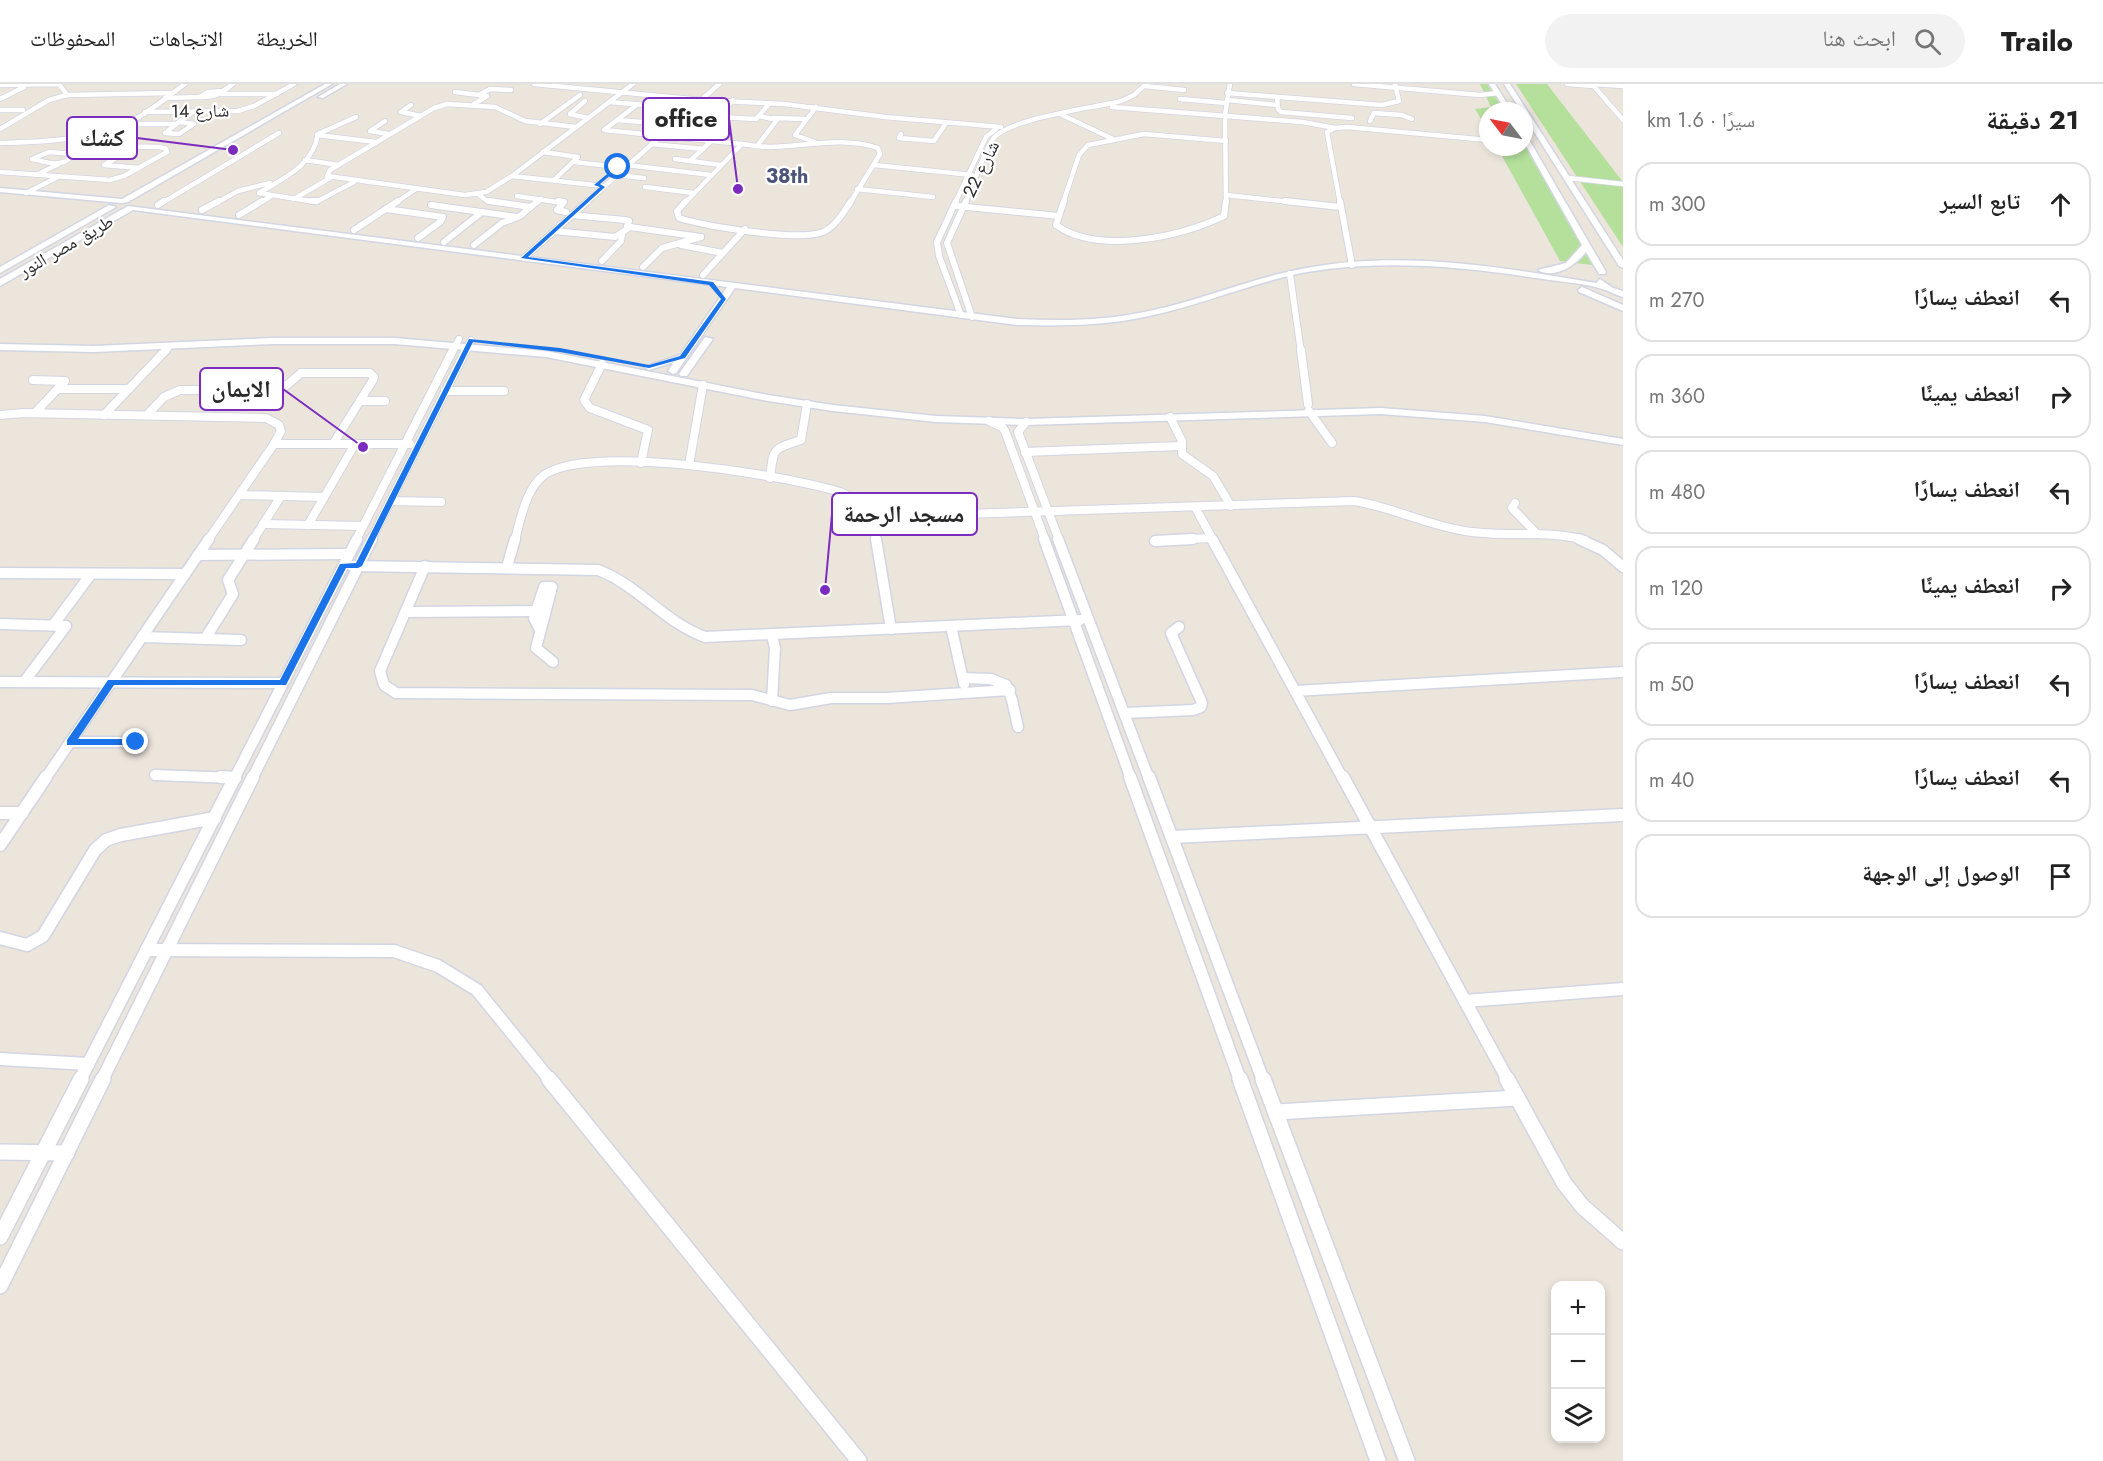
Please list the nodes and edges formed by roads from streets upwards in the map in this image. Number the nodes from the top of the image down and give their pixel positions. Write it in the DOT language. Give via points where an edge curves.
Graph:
graph roads {
  1 [pos="185,84"];
  2 [pos="233,84"];
  3 [pos="294,84"];
  4 [pos="329,84"];
  5 [pos="344,84"];
  6 [pos="534,84"];
  7 [pos="633,84"];
  8 [pos="713,84"];
  9 [pos="719,84"];
  10 [pos="1138,84"];
  11 [pos="1230,84"];
  12 [pos="1354,84"];
  13 [pos="1492,84"];
  14 [pos="1507,84"];
  15 [pos="1567,84"];
  16 [pos="0,85"];
  17 [pos="31,85"];
  18 [pos="556,85"];
  19 [pos="570,85"];
  20 [pos="1145,85"];
  21 [pos="1395,86"];
  22 [pos="1594,86"];
  23 [pos="1623,86"];
  24 [pos="1185,87"];
  25 [pos="130,88"];
  26 [pos="511,90"];
  27 [pos="624,90"];
  28 [pos="223,92"];
  29 [pos="455,92"];
  30 [pos="123,93"];
  31 [pos="173,93"];
  32 [pos="1227,93"];
  33 [pos="1498,93"];
  34 [pos="276,94"];
  35 [pos="67,95"];
  36 [pos="479,95"];
  37 [pos="580,95"];
  38 [pos="1480,95"];
  39 [pos="1277,97"];
  40 [pos="164,98"];
  41 [pos="702,98"];
  42 [pos="0,99"];
  43 [pos="1180,99"];
  44 [pos="1303,99"];
  45 [pos="733,100"];
  46 [pos="585,101"];
  47 [pos="609,102"];
  48 [pos="1226,102"];
  49 [pos="1344,102"];
  50 [pos="1504,102"];
  51 [pos="770,103"];
  52 [pos="302,104"];
  53 [pos="474,104"];
  54 [pos="638,104"];
  55 [pos="1264,104"];
  56 [pos="1610,104"];
  57 [pos="411,105"];
  58 [pos="1277,105"];
  59 [pos="1616,105"];
  60 [pos="657,106"];
  61 [pos="1102,106"];
  62 [pos="816,107"];
  63 [pos="1174,107"];
  64 [pos="0,110"];
  65 [pos="32,110"];
  66 [pos="145,112"];
  67 [pos="193,112"];
  68 [pos="1059,113"];
  69 [pos="1303,115"];
  70 [pos="421,116"];
  71 [pos="759,116"];
  72 [pos="1225,116"];
  73 [pos="356,117"];
  74 [pos="719,117"];
  75 [pos="588,118"];
  76 [pos="773,118"];
  77 [pos="805,119"];
  78 [pos="1264,119"];
  79 [pos="1412,119"];
  80 [pos="617,120"];
  81 [pos="678,120"];
  82 [pos="1364,120"];
  83 [pos="1623,120"];
  84 [pos="385,121"];
  85 [pos="1370,121"];
  86 [pos="1302,122"];
  87 [pos="177,123"];
  88 [pos="946,123"];
  89 [pos="0,124"];
  90 [pos="8,124"];
  91 [pos="124,124"];
  92 [pos="540,124"];
  93 [pos="666,124"];
  94 [pos="725,125"];
  95 [pos="576,127"];
  96 [pos="1001,127"];
  97 [pos="1335,128"];
  98 [pos="0,129"];
  99 [pos="1376,129"];
  100 [pos="89,133"];
  101 [pos="279,133"];
  102 [pos="390,134"];
  103 [pos="317,135"];
  104 [pos="653,136"];
  105 [pos="660,136"];
  106 [pos="937,138"];
  107 [pos="1113,139"];
  108 [pos="1479,139"];
  109 [pos="712,141"];
  110 [pos="1226,141"];
  111 [pos="376,142"];
  112 [pos="0,143"];
  113 [pos="10,143"];
  114 [pos="242,144"];
  115 [pos="651,144"];
  116 [pos="742,144"];
  117 [pos="819,144"];
  118 [pos="757,146"];
  119 [pos="687,148"];
  120 [pos="0,149"];
  121 [pos="703,150"];
  122 [pos="49,152"];
  123 [pos="543,152"];
  124 [pos="123,154"];
  125 [pos="1533,154"];
  126 [pos="675,159"];
  127 [pos="305,160"];
  128 [pos="690,161"];
  129 [pos="576,162"];
  130 [pos="59,164"];
  131 [pos="339,165"];
  132 [pos="627,165"];
  133 [pos="721,165"];
  134 [pos="874,165"];
  135 [pos="618,167"];
  136 [pos="138,168"];
  137 [pos="663,169"];
  138 [pos="0,172"];
  139 [pos="35,175"];
  140 [pos="615,175"];
  141 [pos="711,175"];
  142 [pos="968,175"];
  143 [pos="512,176"];
  144 [pos="976,176"];
  145 [pos="58,177"];
  146 [pos="330,178"];
  147 [pos="538,178"];
  148 [pos="645,178"];
  149 [pos="1568,178"];
  150 [pos="282,179"];
  151 [pos="554,180"];
  152 [pos="354,182"];
  153 [pos="531,184"];
  154 [pos="1623,184"];
  155 [pos="596,185"];
  156 [pos="603,186"];
  157 [pos="645,187"];
  158 [pos="416,189"];
  159 [pos="857,189"];
  160 [pos="524,190"];
  161 [pos="0,193"];
  162 [pos="26,193"];
  163 [pos="449,193"];
  164 [pos="478,194"];
  165 [pos="694,194"];
  166 [pos="1226,195"];
  167 [pos="271,196"];
  168 [pos="517,196"];
  169 [pos="1559,196"];
  170 [pos="933,197"];
  171 [pos="294,199"];
  172 [pos="541,199"];
  173 [pos="1580,199"];
  174 [pos="123,200"];
  175 [pos="108,204"];
  176 [pos="155,204"];
  177 [pos="507,204"];
  178 [pos="143,205"];
  179 [pos="953,205"];
  180 [pos="431,206"];
  181 [pos="963,206"];
  182 [pos="531,207"];
  183 [pos="1340,207"];
  184 [pos="132,208"];
  185 [pos="386,209"];
  186 [pos="202,210"];
  187 [pos="482,212"];
  188 [pos="420,213"];
  189 [pos="568,213"];
  190 [pos="239,215"];
  191 [pos="1059,216"];
  192 [pos="516,217"];
  193 [pos="714,225"];
  194 [pos="630,228"];
  195 [pos="745,229"];
  196 [pos="354,230"];
  197 [pos="554,231"];
  198 [pos="622,235"];
  199 [pos="1603,235"];
  200 [pos="701,237"];
  201 [pos="418,238"];
  202 [pos="444,242"];
  203 [pos="678,244"];
  204 [pos="1587,244"];
  205 [pos="474,245"];
  206 [pos="1623,250"];
  207 [pos="723,253"];
  208 [pos="524,255"];
  209 [pos="602,261"];
  210 [pos="1351,262"];
  211 [pos="1409,262"];
  212 [pos="1623,266"];
  213 [pos="643,267"];
  214 [pos="1514,268"];
  215 [pos="0,270"];
  216 [pos="1623,272"];
  217 [pos="1290,274"];
  218 [pos="1600,274"];
  219 [pos="703,275"];
  220 [pos="1530,276"];
  221 [pos="0,283"];
  222 [pos="711,283"];
  223 [pos="1606,287"];
  224 [pos="738,291"];
  225 [pos="1620,293"];
  226 [pos="724,299"];
  227 [pos="1623,306"];
  228 [pos="959,312"];
  229 [pos="971,313"];
  230 [pos="0,340"];
  231 [pos="463,343"];
  232 [pos="170,346"];
  233 [pos="0,347"];
  234 [pos="682,357"];
  235 [pos="602,364"];
  236 [pos="649,367"];
  237 [pos="673,371"];
  238 [pos="684,374"];
  239 [pos="33,380"];
  240 [pos="703,386"];
  241 [pos="58,389"];
  242 [pos="128,389"];
  243 [pos="445,391"];
  244 [pos="504,391"];
  245 [pos="360,401"];
  246 [pos="385,401"];
  247 [pos="807,404"];
  248 [pos="872,408"];
  249 [pos="1308,408"];
  250 [pos="1421,409"];
  251 [pos="897,411"];
  252 [pos="35,413"];
  253 [pos="1126,414"];
  254 [pos="0,415"];
  255 [pos="104,415"];
  256 [pos="147,415"];
  257 [pos="1170,417"];
  258 [pos="989,421"];
  259 [pos="1026,422"];
  260 [pos="1623,435"];
  261 [pos="1623,442"];
  262 [pos="1332,443"];
  263 [pos="274,444"];
  264 [pos="333,444"];
  265 [pos="355,444"];
  266 [pos="405,444"];
  267 [pos="419,444"];
  268 [pos="1180,446"];
  269 [pos="1026,452"];
  270 [pos="642,463"];
  271 [pos="689,465"];
  272 [pos="770,478"];
  273 [pos="239,495"];
  274 [pos="280,496"];
  275 [pos="324,497"];
  276 [pos="391,501"];
  277 [pos="441,502"];
  278 [pos="1515,503"];
  279 [pos="1231,506"];
  280 [pos="1195,507"];
  281 [pos="1035,513"];
  282 [pos="1049,513"];
  283 [pos="872,517"];
  284 [pos="263,524"];
  285 [pos="308,525"];
  286 [pos="363,526"];
  287 [pos="1536,533"];
  288 [pos="1212,538"];
  289 [pos="1155,542"];
  290 [pos="244,554"];
  291 [pos="349,554"];
  292 [pos="198,555"];
  293 [pos="343,566"];
  294 [pos="358,566"];
  295 [pos="425,566"];
  296 [pos="507,567"];
  297 [pos="1623,567"];
  298 [pos="0,573"];
  299 [pos="91,574"];
  300 [pos="185,574"];
  301 [pos="406,612"];
  302 [pos="1090,619"];
  303 [pos="1074,620"];
  304 [pos="0,624"];
  305 [pos="54,624"];
  306 [pos="951,626"];
  307 [pos="1179,627"];
  308 [pos="891,629"];
  309 [pos="772,635"];
  310 [pos="142,637"];
  311 [pos="205,639"];
  312 [pos="241,640"];
  313 [pos="553,662"];
  314 [pos="1623,672"];
  315 [pos="963,678"];
  316 [pos="0,682"];
  317 [pos="24,682"];
  318 [pos="111,682"];
  319 [pos="283,683"];
  320 [pos="1010,690"];
  321 [pos="1295,691"];
  322 [pos="966,692"];
  323 [pos="772,701"];
  324 [pos="1125,713"];
  325 [pos="1018,728"];
  326 [pos="70,742"];
  327 [pos="136,742"];
  328 [pos="155,775"];
  329 [pos="235,778"];
  330 [pos="0,813"];
  331 [pos="22,813"];
  332 [pos="1623,815"];
  333 [pos="215,818"];
  334 [pos="1370,828"];
  335 [pos="1172,837"];
  336 [pos="0,844"];
  337 [pos="0,938"];
  338 [pos="146,950"];
  339 [pos="167,950"];
  340 [pos="1623,989"];
  341 [pos="1464,1001"];
  342 [pos="0,1059"];
  343 [pos="88,1064"];
  344 [pos="1517,1098"];
  345 [pos="1276,1113"];
  346 [pos="0,1152"];
  347 [pos="43,1152"];
  348 [pos="67,1153"];
  349 [pos="0,1237"];
  350 [pos="1623,1242"];
  351 [pos="0,1286"];
  352 [pos="859,1461"];
  353 [pos="1378,1461"];
  354 [pos="1407,1461"];
  1 -- 31 [label="street"];
  2 -- 28 [label="street"];
  3 -- 34 [label="street, شارع 14"];
  4 -- 52 [label="street, طريق مصر النور"];
  5 -- 52 [label="street, طريق مصر النور" via="314,102"];
  6 -- 18 [label="street"];
  7 -- 27 [label="street"];
  8 -- 41 [label="street"];
  9 -- 41 [label="street"];
  10 -- 68 [label="street, شارع 22" via="1114,99"];
  11 -- 32 [label="street"];
  12 -- 21 [label="street"];
  13 -- 33 [label="street"];
  14 -- 149 [label="street"];
  15 -- 22 [label="street"];
  16 -- 17 [label="street"];
  17 -- 35 [label="street" via="59,84"];
  17 -- 42 [label="street"];
  18 -- 19 [label="street"];
  19 -- 27 [label="street"];
  20 -- 24 [label="street"];
  20 -- 61 [label="street, شارع 22" via="1128,98"];
  21 -- 38 [label="street"];
  21 -- 49 [label="street" via="1399,98 1396,103"];
  22 -- 23 [label="street"];
  22 -- 56 [label="street"];
  24 -- 43 [label="street"];
  25 -- 30 [label="street"];
  26 -- 36 [label="street" via="490,88"];
  27 -- 41 [label="street"];
  27 -- 47 [label="street"];
  28 -- 34 [label="street"];
  28 -- 40 [label="street" via="213,98"];
  29 -- 36 [label="street"];
  30 -- 31 [label="street"];
  30 -- 35 [label="street"];
  31 -- 40 [label="street"];
  32 -- 39 [label="street"];
  32 -- 48 [label="street"];
  33 -- 38 [label="street"];
  33 -- 50 [label="street"];
  34 -- 67 [label="street, شارع 14" via="231,112"];
  35 -- 65 [label="street"];
  36 -- 53 [label="street" via="486,96"];
  37 -- 92 [label="street"];
  38 -- 50 [label="street"];
  39 -- 44 [label="street"];
  39 -- 58 [label="street"];
  40 -- 66 [label="street"];
  41 -- 45 [label="street"];
  41 -- 81 [label="street"];
  41 -- 93 [label="street"];
  43 -- 48 [label="street"];
  43 -- 63 [label="street"];
  44 -- 49 [label="street"];
  44 -- 69 [label="street"];
  45 -- 51 [label="street"];
  45 -- 74 [label="street"];
  46 -- 75 [label="street" via="570,114"];
  47 -- 54 [label="street"];
  47 -- 75 [label="street"];
  48 -- 55 [label="street"];
  48 -- 72 [label="street"];
  49 -- 69 [label="street" via="1348,116 1353,118"];
  51 -- 62 [label="street"];
  51 -- 71 [label="street"];
  52 -- 114 [label="street, طريق مصر النور"];
  52 -- 174 [label="street, طريق مصر النور" via="289,106"];
  53 -- 70 [label="street" via="442,105"];
  53 -- 92 [label="street" via="500,108"];
  54 -- 60 [label="street"];
  54 -- 80 [label="street"];
  55 -- 58 [label="street"];
  55 -- 78 [label="street"];
  56 -- 59 [label="street"];
  56 -- 83 [label="street"];
  57 -- 70 [label="street" via="401,112"];
  58 -- 69 [label="street" via="1281,112"];
  61 -- 63 [label="street"];
  61 -- 68 [label="street, شارع 22"];
  62 -- 77 [label="street"];
  62 -- 88 [label="street"];
  63 -- 72 [label="street"];
  64 -- 65 [label="street"];
  65 -- 90 [label="street"];
  66 -- 67 [label="street, شارع 14"];
  66 -- 91 [label="street"];
  67 -- 87 [label="street"];
  68 -- 96 [label="street, شارع 22"];
  68 -- 107 [label="street"];
  68 -- 144 [label="street, شارع 22" via="999,133"];
  69 -- 86 [label="street"];
  70 -- 102 [label="street"];
  71 -- 74 [label="street" via="753,120"];
  71 -- 76 [label="street"];
  72 -- 78 [label="street"];
  72 -- 110 [label="street"];
  73 -- 103 [label="street"];
  74 -- 94 [label="street"];
  75 -- 95 [label="street"];
  76 -- 77 [label="street"];
  76 -- 118 [label="street" via="777,121"];
  77 -- 117 [label="street" via="795,135"];
  78 -- 86 [label="street"];
  79 -- 85 [label="street" via="1372,113"];
  80 -- 93 [label="street"];
  80 -- 104 [label="street" via="604,130"];
  81 -- 94 [label="street"];
  81 -- 105 [label="street"];
  82 -- 85 [label="street"];
  84 -- 102 [label="street" via="370,131"];
  85 -- 99 [label="street"];
  86 -- 97 [label="street"];
  87 -- 87 [label="street" via="194,124 181,133 165,133"];
  87 -- 91 [label="street"];
  88 -- 96 [label="street"];
  88 -- 106 [label="street"];
  89 -- 90 [label="street"];
  90 -- 98 [label="street"];
  91 -- 100 [label="street"];
  92 -- 95 [label="street"];
  93 -- 104 [label="street"];
  94 -- 109 [label="street"];
  95 -- 123 [label="street"];
  96 -- 142 [label="street, شارع 22" via="986,137"];
  97 -- 99 [label="street"];
  97 -- 183 [label="street" via="1327,135"];
  99 -- 108 [label="street"];
  100 -- 113 [label="street" via="43,142"];
  100 -- 122 [label="street"];
  100 -- 136 [label="street" via="108,143 160,147 167,151"];
  101 -- 176 [label="street"];
  102 -- 111 [label="street"];
  103 -- 111 [label="street"];
  103 -- 127 [label="street" via="317,145"];
  104 -- 105 [label="street"];
  104 -- 135 [label="street"];
  105 -- 109 [label="street"];
  105 -- 115 [label="street"];
  106 -- 106 [label="street" via="901,134 899,137 930,141"];
  107 -- 110 [label="street" via="1144,134"];
  107 -- 191 [label="street" via="1082,149"];
  109 -- 116 [label="street"];
  109 -- 121 [label="street"];
  110 -- 166 [label="street"];
  111 -- 131 [label="street"];
  112 -- 113 [label="street"];
  113 -- 120 [label="street"];
  115 -- 119 [label="street"];
  115 -- 132 [label="street"];
  116 -- 118 [label="street"];
  116 -- 133 [label="street"];
  117 -- 118 [label="street"];
  117 -- 134 [label="street" via="850,142 873,146 880,151"];
  119 -- 121 [label="street"];
  119 -- 126 [label="street"];
  121 -- 128 [label="street"];
  122 -- 130 [label="street" via="73,154"];
  122 -- 130 [label="street" via="32,160"];
  123 -- 129 [label="street" via="577,156"];
  123 -- 143 [label="street"];
  124 -- 136 [label="street" via="104,165"];
  125 -- 169 [label="street"];
  126 -- 128 [label="street"];
  126 -- 137 [label="street"];
  127 -- 131 [label="street"];
  127 -- 150 [label="street" via="302,168"];
  128 -- 133 [label="street"];
  129 -- 135 [label="street"];
  129 -- 151 [label="street"];
  130 -- 139 [label="street"];
  131 -- 146 [label="street" via="328,173"];
  132 -- 137 [label="street"];
  132 -- 140 [label="street"];
  133 -- 141 [label="street"];
  134 -- 142 [label="street"];
  134 -- 159 [label="street"];
  135 -- 155 [label="street"];
  136 -- 145 [label="street" via="110,180"];
  137 -- 141 [label="street"];
  138 -- 139 [label="street"];
  139 -- 145 [label="street"];
  140 -- 148 [label="street"];
  140 -- 156 [label="street"];
  141 -- 165 [label="street"];
  142 -- 144 [label="street"];
  142 -- 179 [label="street, شارع 22"];
  143 -- 147 [label="street"];
  143 -- 164 [label="street" via="492,190"];
  144 -- 181 [label="street, شارع 22"];
  145 -- 162 [label="street"];
  146 -- 152 [label="street"];
  146 -- 171 [label="street"];
  147 -- 151 [label="street"];
  147 -- 153 [label="street"];
  149 -- 154 [label="street"];
  149 -- 173 [label="street"];
  150 -- 167 [label="street" via="259,193"];
  150 -- 186 [label="street" via="238,191"];
  151 -- 155 [label="street"];
  152 -- 158 [label="street"];
  152 -- 171 [label="street" via="320,201"];
  155 -- 156 [label="street"];
  155 -- 189 [label="street"];
  156 -- 189 [label="street"];
  157 -- 165 [label="street"];
  158 -- 163 [label="street"];
  158 -- 185 [label="street"];
  159 -- 170 [label="street"];
  159 -- 195 [label="street" via="826,231 804,235"];
  160 -- 168 [label="street"];
  161 -- 162 [label="street"];
  161 -- 175 [label="street"];
  162 -- 175 [label="street"];
  163 -- 164 [label="street"];
  163 -- 180 [label="street"];
  164 -- 177 [label="street" via="483,200"];
  165 -- 193 [label="street" via="676,214 685,221"];
  166 -- 183 [label="street"];
  166 -- 191 [label="street" via="1226,212 1221,218 1140,240 1071,235 1058,228"];
  167 -- 171 [label="street"];
  167 -- 190 [label="street"];
  168 -- 172 [label="street"];
  168 -- 177 [label="street"];
  169 -- 173 [label="street"];
  169 -- 204 [label="street"];
  172 -- 182 [label="street"];
  172 -- 189 [label="street" via="565,202 557,210"];
  173 -- 199 [label="street"];
  174 -- 175 [label="street, طريق مصر النور"];
  174 -- 178 [label="street" via="136,199"];
  175 -- 184 [label="street"];
  175 -- 215 [label="street, طريق مصر النور"];
  176 -- 178 [label="street"];
  176 -- 186 [label="street"];
  177 -- 182 [label="street"];
  178 -- 184 [label="street"];
  178 -- 208 [label="street"];
  179 -- 181 [label="street"];
  179 -- 228 [label="street, شارع 22" via="937,247"];
  180 -- 187 [label="street"];
  180 -- 188 [label="street"];
  181 -- 191 [label="street"];
  181 -- 229 [label="street, شارع 22" via="949,233 947,248"];
  182 -- 192 [label="street"];
  183 -- 210 [label="street"];
  184 -- 221 [label="street, طريق مصر النور"];
  185 -- 188 [label="street"];
  185 -- 196 [label="street"];
  186 -- 190 [label="street"];
  187 -- 192 [label="street"];
  187 -- 202 [label="street"];
  188 -- 201 [label="street" via="443,218"];
  189 -- 194 [label="street" via="628,220"];
  189 -- 197 [label="street"];
  189 -- 208 [label="street"];
  190 -- 196 [label="street"];
  192 -- 205 [label="street"];
  193 -- 195 [label="street"];
  193 -- 200 [label="street"];
  194 -- 198 [label="street"];
  194 -- 200 [label="street"];
  195 -- 207 [label="street"];
  196 -- 201 [label="street"];
  197 -- 198 [label="street"];
  197 -- 208 [label="street"];
  198 -- 209 [label="street"];
  199 -- 206 [label="street"];
  199 -- 212 [label="street"];
  200 -- 203 [label="street"];
  201 -- 202 [label="street"];
  202 -- 205 [label="street"];
  203 -- 207 [label="street"];
  203 -- 213 [label="street" via="659,250"];
  204 -- 214 [label="street" via="1577,261 1560,269"];
  204 -- 218 [label="street"];
  205 -- 208 [label="street"];
  207 -- 219 [label="street"];
  208 -- 209 [label="street"];
  208 -- 222 [label="street"];
  209 -- 213 [label="street"];
  210 -- 211 [label="street"];
  210 -- 217 [label="street"];
  210 -- 229 [label="street" via="1294,266 1117,312 1052,316"];
  211 -- 214 [label="street"];
  211 -- 220 [label="street"];
  213 -- 219 [label="street"];
  214 -- 218 [label="street"];
  216 -- 218 [label="street"];
  217 -- 229 [label="street" via="1122,319 1054,324"];
  217 -- 249 [label="street"];
  218 -- 223 [label="street"];
  219 -- 228 [label="street"];
  220 -- 223 [label="street"];
  220 -- 227 [label="street"];
  222 -- 224 [label="street"];
  222 -- 226 [label="street"];
  223 -- 225 [label="street"];
  224 -- 226 [label="street"];
  224 -- 228 [label="street"];
  224 -- 238 [label="street" via="697,362"];
  225 -- 227 [label="street"];
  226 -- 234 [label="street"];
  228 -- 229 [label="street"];
  230 -- 231 [label="street" via="85,343 338,334"];
  231 -- 232 [label="street" via="347,341"];
  231 -- 235 [label="street"];
  231 -- 236 [label="street" via="560,350"];
  231 -- 243 [label="street"];
  231 -- 266 [label="street"];
  232 -- 233 [label="street"];
  232 -- 242 [label="street"];
  234 -- 236 [label="street"];
  234 -- 237 [label="street"];
  235 -- 240 [label="street"];
  235 -- 270 [label="street" via="585,403 648,430"];
  236 -- 237 [label="street"];
  237 -- 238 [label="street"];
  238 -- 248 [label="street"];
  239 -- 241 [label="street" via="65,381"];
  240 -- 247 [label="street"];
  240 -- 271 [label="street"];
  241 -- 242 [label="street"];
  241 -- 252 [label="street"];
  242 -- 255 [label="street"];
  243 -- 244 [label="street"];
  243 -- 267 [label="street"];
  245 -- 246 [label="street"];
  245 -- 256 [label="street" via="373,380 370,373 303,372 280,390 174,392"];
  245 -- 264 [label="street"];
  247 -- 248 [label="street"];
  247 -- 272 [label="street" via="801,440 773,452"];
  248 -- 251 [label="street"];
  249 -- 250 [label="street"];
  249 -- 253 [label="street"];
  249 -- 257 [label="street"];
  249 -- 262 [label="street"];
  250 -- 260 [label="street" via="1491,411"];
  250 -- 261 [label="street"];
  251 -- 253 [label="street"];
  251 -- 258 [label="street"];
  252 -- 254 [label="street"];
  252 -- 255 [label="street"];
  253 -- 257 [label="street"];
  253 -- 259 [label="street"];
  255 -- 256 [label="street"];
  256 -- 263 [label="street" via="266,418 279,425 281,431"];
  257 -- 268 [label="street" via="1182,441"];
  258 -- 259 [label="street"];
  258 -- 281 [label="street" via="1005,431"];
  259 -- 269 [label="street" via="1018,432"];
  263 -- 264 [label="street"];
  263 -- 273 [label="street"];
  264 -- 265 [label="street"];
  265 -- 266 [label="street"];
  265 -- 275 [label="street"];
  266 -- 267 [label="street"];
  266 -- 286 [label="street"];
  267 -- 276 [label="street"];
  268 -- 269 [label="street"];
  268 -- 279 [label="street" via="1182,456 1211,473"];
  269 -- 282 [label="street"];
  270 -- 271 [label="street"];
  270 -- 296 [label="street" via="584,462 544,475 532,488"];
  271 -- 272 [label="street"];
  272 -- 283 [label="street" via="842,493 860,503"];
  273 -- 274 [label="street"];
  273 -- 292 [label="street"];
  274 -- 275 [label="street"];
  274 -- 284 [label="street"];
  275 -- 285 [label="street"];
  276 -- 277 [label="street"];
  276 -- 294 [label="street"];
  278 -- 287 [label="street" via="1512,508"];
  279 -- 280 [label="street"];
  279 -- 287 [label="street" via="1354,501 1398,509 1466,532"];
  280 -- 282 [label="street"];
  280 -- 288 [label="street"];
  281 -- 282 [label="street"];
  281 -- 283 [label="street"];
  281 -- 303 [label="street"];
  282 -- 302 [label="street"];
  283 -- 308 [label="street"];
  284 -- 285 [label="street"];
  284 -- 290 [label="street"];
  285 -- 286 [label="street"];
  286 -- 291 [label="street"];
  287 -- 297 [label="street" via="1558,533 1586,540 1611,554"];
  288 -- 289 [label="street"];
  288 -- 321 [label="street"];
  290 -- 291 [label="street"];
  290 -- 292 [label="street"];
  290 -- 311 [label="street" via="228,580 233,594"];
  291 -- 293 [label="street"];
  292 -- 300 [label="street"];
  293 -- 294 [label="street"];
  293 -- 319 [label="street"];
  294 -- 295 [label="street"];
  294 -- 339 [label="street"];
  295 -- 296 [label="street"];
  295 -- 301 [label="street"];
  296 -- 309 [label="street" via="598,570 616,577 690,633 720,637"];
  298 -- 299 [label="street"];
  299 -- 300 [label="street"];
  299 -- 305 [label="street"];
  300 -- 310 [label="street"];
  301 -- 313 [label="street" via="540,607 536,648"];
  301 -- 323 [label="street" via="380,671 380,680 396,693 752,695"];
  302 -- 303 [label="street"];
  302 -- 324 [label="street"];
  303 -- 306 [label="street"];
  303 -- 353 [label="street"];
  304 -- 305 [label="street"];
  305 -- 317 [label="street" via="66,627"];
  306 -- 308 [label="street"];
  306 -- 315 [label="street"];
  307 -- 324 [label="street" via="1171,633 1201,707"];
  308 -- 309 [label="street"];
  309 -- 323 [label="street"];
  310 -- 311 [label="street"];
  310 -- 318 [label="street"];
  311 -- 312 [label="street"];
  314 -- 321 [label="street"];
  315 -- 320 [label="street" via="997,678"];
  315 -- 322 [label="street"];
  316 -- 317 [label="street"];
  317 -- 318 [label="street"];
  318 -- 319 [label="street"];
  318 -- 326 [label="street"];
  319 -- 329 [label="street"];
  320 -- 322 [label="street"];
  320 -- 325 [label="street"];
  321 -- 334 [label="street"];
  322 -- 323 [label="street" via="831,698 790,705"];
  324 -- 335 [label="street"];
  326 -- 327 [label="street"];
  326 -- 331 [label="street"];
  328 -- 329 [label="street"];
  329 -- 333 [label="street"];
  330 -- 331 [label="street"];
  331 -- 336 [label="street"];
  332 -- 334 [label="street"];
  333 -- 337 [label="street" via="106,840 95,850 43,936 27,945"];
  333 -- 338 [label="street"];
  334 -- 335 [label="street"];
  334 -- 341 [label="street"];
  335 -- 345 [label="street"];
  338 -- 339 [label="street"];
  338 -- 343 [label="street"];
  339 -- 348 [label="street"];
  339 -- 352 [label="street" via="394,951 424,958 454,973 477,990"];
  340 -- 341 [label="street"];
  341 -- 344 [label="street"];
  342 -- 343 [label="street"];
  343 -- 347 [label="street"];
  344 -- 345 [label="street"];
  344 -- 350 [label="street" via="1564,1183 1582,1206"];
  345 -- 354 [label="street"];
  346 -- 347 [label="street"];
  347 -- 348 [label="street"];
  347 -- 349 [label="street"];
  348 -- 351 [label="street"];
}
